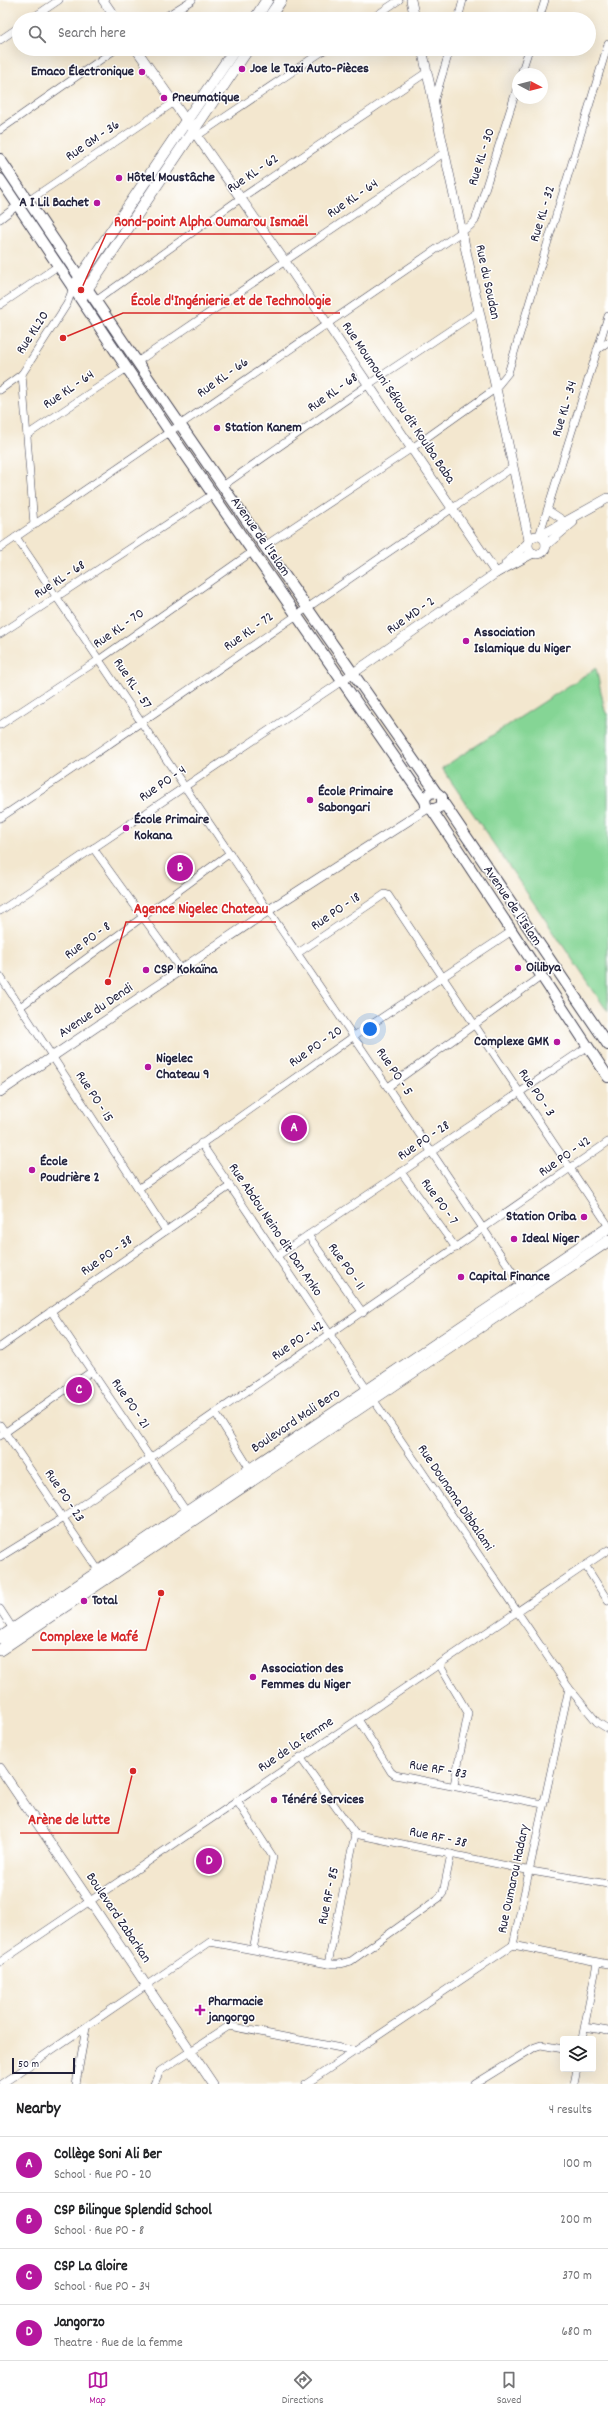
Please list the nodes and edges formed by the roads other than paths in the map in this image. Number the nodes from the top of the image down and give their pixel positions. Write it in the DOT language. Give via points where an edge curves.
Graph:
graph roads {
  1 [pos="59,0"];
  2 [pos="103,0"];
  3 [pos="192,0"];
  4 [pos="267,0"];
  5 [pos="281,0"];
  6 [pos="399,0"];
  7 [pos="411,0"];
  8 [pos="463,0"];
  9 [pos="545,0"];
  10 [pos="42,12"];
  11 [pos="111,12"];
  12 [pos="173,12"];
  13 [pos="259,12"];
  14 [pos="273,12"];
  15 [pos="381,12"];
  16 [pos="414,12"];
  17 [pos="460,12"];
  18 [pos="541,12"];
  19 [pos="12,32"];
  20 [pos="0,40"];
  21 [pos="608,44"];
  22 [pos="106,56"];
  23 [pos="141,56"];
  24 [pos="229,56"];
  25 [pos="244,56"];
  26 [pos="315,56"];
  27 [pos="424,56"];
  28 [pos="448,56"];
  29 [pos="527,56"];
  30 [pos="523,68"];
  31 [pos="427,72"];
  32 [pos="172,103"];
  33 [pos="434,103"];
  34 [pos="512,104"];
  35 [pos="186,121"];
  36 [pos="0,130"];
  37 [pos="195,133"];
  38 [pos="445,152"];
  39 [pos="0,159"];
  40 [pos="0,179"];
  41 [pos="241,198"];
  42 [pos="28,201"];
  43 [pos="18,205"];
  44 [pos="0,219"];
  45 [pos="462,232"];
  46 [pos="284,260"];
  47 [pos="58,266"];
  48 [pos="81,278"];
  49 [pos="74,288"];
  50 [pos="89,289"];
  51 [pos="81,298"];
  52 [pos="97,300"];
  53 [pos="67,304"];
  54 [pos="0,305"];
  55 [pos="479,311"];
  56 [pos="608,316"];
  57 [pos="326,323"];
  58 [pos="608,342"];
  59 [pos="597,350"];
  60 [pos="137,362"];
  61 [pos="127,368"];
  62 [pos="22,374"];
  63 [pos="369,384"];
  64 [pos="495,389"];
  65 [pos="0,390"];
  66 [pos="180,424"];
  67 [pos="169,431"];
  68 [pos="27,435"];
  69 [pos="412,448"];
  70 [pos="512,468"];
  71 [pos="224,485"];
  72 [pos="213,494"];
  73 [pos="608,498"];
  74 [pos="453,508"];
  75 [pos="548,510"];
  76 [pos="582,514"];
  77 [pos="566,522"];
  78 [pos="34,525"];
  79 [pos="16,537"];
  80 [pos="535,538"];
  81 [pos="266,545"];
  82 [pos="546,545"];
  83 [pos="0,548"];
  84 [pos="252,552"];
  85 [pos="533,553"];
  86 [pos="496,573"];
  87 [pos="57,598"];
  88 [pos="308,607"];
  89 [pos="296,615"];
  90 [pos="0,634"];
  91 [pos="100,659"];
  92 [pos="353,674"];
  93 [pos="342,681"];
  94 [pos="143,723"];
  95 [pos="0,725"];
  96 [pos="185,785"];
  97 [pos="436,792"];
  98 [pos="443,802"];
  99 [pos="428,806"];
  100 [pos="0,818"];
  101 [pos="93,848"];
  102 [pos="230,853"];
  103 [pos="388,895"];
  104 [pos="269,910"];
  105 [pos="0,911"];
  106 [pos="143,917"];
  107 [pos="512,931"];
  108 [pos="298,953"];
  109 [pos="181,970"];
  110 [pos="0,976"];
  111 [pos="542,976"];
  112 [pos="443,977"];
  113 [pos="20,1007"];
  114 [pos="475,1025"];
  115 [pos="354,1036"];
  116 [pos="608,1045"];
  117 [pos="587,1047"];
  118 [pos="53,1058"];
  119 [pos="608,1077"];
  120 [pos="388,1087"];
  121 [pos="0,1092"];
  122 [pos="520,1092"];
  123 [pos="608,1142"];
  124 [pos="201,1144"];
  125 [pos="432,1152"];
  126 [pos="570,1168"];
  127 [pos="401,1172"];
  128 [pos="230,1186"];
  129 [pos="138,1189"];
  130 [pos="608,1225"];
  131 [pos="608,1228"];
  132 [pos="484,1229"];
  133 [pos="166,1231"];
  134 [pos="308,1235"];
  135 [pos="608,1241"];
  136 [pos="456,1248"];
  137 [pos="277,1256"];
  138 [pos="525,1290"];
  139 [pos="51,1311"];
  140 [pos="363,1313"];
  141 [pos="330,1335"];
  142 [pos="0,1347"];
  143 [pos="92,1371"];
  144 [pos="370,1395"];
  145 [pos="216,1414"];
  146 [pos="0,1425"];
  147 [pos="2,1434"];
  148 [pos="150,1457"];
  149 [pos="250,1469"];
  150 [pos="186,1511"];
  151 [pos="63,1518"];
  152 [pos="608,1550"];
  153 [pos="0,1557"];
  154 [pos="585,1565"];
  155 [pos="99,1570"];
  156 [pos="106,1581"];
  157 [pos="608,1601"];
  158 [pos="0,1609"];
  159 [pos="516,1612"];
  160 [pos="14,1629"];
  161 [pos="0,1638"];
  162 [pos="0,1650"];
  163 [pos="439,1664"];
  164 [pos="569,1688"];
  165 [pos="358,1719"];
  166 [pos="608,1729"];
  167 [pos="300,1757"];
  168 [pos="0,1768"];
  169 [pos="454,1785"];
  170 [pos="236,1801"];
  171 [pos="543,1804"];
  172 [pos="356,1834"];
  173 [pos="451,1854"];
  174 [pos="531,1872"];
  175 [pos="608,1884"];
  176 [pos="90,1902"];
  177 [pos="513,1945"];
  178 [pos="253,1949"];
  179 [pos="0,1962"];
  180 [pos="597,1963"];
  181 [pos="328,1964"];
  182 [pos="608,1964"];
  183 [pos="146,1984"];
  184 [pos="585,2027"];
  185 [pos="86,2028"];
  186 [pos="608,2031"];
  187 [pos="583,2036"];
  188 [pos="560,2048"];
  189 [pos="190,2050"];
  190 [pos="356,2051"];
  191 [pos="576,2072"];
  192 [pos="316,2077"];
  193 [pos="2,2084"];
  194 [pos="76,2084"];
  195 [pos="154,2084"];
  196 [pos="213,2084"];
  197 [pos="306,2084"];
  198 [pos="321,2084"];
  199 [pos="475,2084"];
  200 [pos="574,2084"];
  1 -- 10 [label="street"];
  2 -- 11 [label="street"];
  3 -- 12 [label="street"];
  4 -- 13 [label="main road"];
  5 -- 14 [label="main road"];
  6 -- 15 [label="street"];
  7 -- 16 [label="street"];
  8 -- 17 [label="street"];
  9 -- 18 [label="street"];
  19 -- 20 [label="street"];
  21 -- 64 [label="street, Rue KL - 32" via="512,363 508,373"];
  22 -- 36 [label="street"];
  23 -- 32 [label="street, Rue Moumouni Sékou dit Koulba Baba"];
  24 -- 35 [label="main road"];
  25 -- 37 [label="main road"];
  26 -- 37 [label="street"];
  27 -- 31 [label="street, Rue du Soudan"];
  28 -- 33 [label="street"];
  29 -- 30 [label="street"];
  31 -- 33 [label="street, Rue du Soudan"];
  31 -- 41 [label="street, Rue KL - 62"];
  32 -- 35 [label="street, Rue Moumouni Sékou dit Koulba Baba"];
  32 -- 42 [label="street, Rue GM - 36"];
  33 -- 38 [label="street, Rue du Soudan"];
  34 -- 45 [label="street, Rue KL - 30" via="475,221"];
  35 -- 37 [label="street, Rue Moumouni Sékou dit Koulba Baba"];
  35 -- 48 [label="main road"];
  37 -- 41 [label="street, Rue Moumouni Sékou dit Koulba Baba"];
  37 -- 50 [label="main road"];
  38 -- 45 [label="street, Rue du Soudan"];
  38 -- 46 [label="street, Rue KL - 64"];
  39 -- 42 [label="main road"];
  40 -- 43 [label="main road, Avenue de l'Islam"];
  41 -- 46 [label="street, Rue Moumouni Sékou dit Koulba Baba"];
  41 -- 52 [label="street, Rue KL - 62"];
  42 -- 48 [label="main road"];
  43 -- 44 [label="street"];
  43 -- 47 [label="main road, Avenue de l'Islam"];
  45 -- 55 [label="street, Rue du Soudan"];
  45 -- 57 [label="street, Rue KL - 66"];
  46 -- 57 [label="street, Rue Moumouni Sékou dit Koulba Baba"];
  46 -- 60 [label="street, Rue KL - 64"];
  47 -- 49 [label="main road, Avenue de l'Islam"];
  47 -- 54 [label="street"];
  48 -- 49 [label="main road"];
  48 -- 50 [label="main road"];
  49 -- 51 [label="main road, Avenue de l'Islam"];
  49 -- 53 [label="street, Rue KL20"];
  50 -- 51 [label="main road"];
  50 -- 52 [label="main road, Avenue de l'Islam"];
  51 -- 53 [label="street"];
  51 -- 61 [label="main road, Avenue de l'Islam"];
  52 -- 60 [label="main road, Avenue de l'Islam"];
  53 -- 62 [label="street, Rue KL20"];
  55 -- 63 [label="street, Rue KL - 68"];
  55 -- 64 [label="street, Rue du Soudan"];
  56 -- 59 [label="street, Rue KL - 34"];
  57 -- 63 [label="street, Rue Moumouni Sékou dit Koulba Baba"];
  57 -- 66 [label="street, Rue KL - 66"];
  58 -- 59 [label="street"];
  59 -- 75 [label="street, Rue KL - 34"];
  60 -- 66 [label="main road, Avenue de l'Islam"];
  61 -- 67 [label="main road, Avenue de l'Islam"];
  61 -- 68 [label="street, Rue KL - 64"];
  62 -- 65 [label="street, Rue KL20"];
  62 -- 68 [label="street"];
  63 -- 69 [label="street, Rue Moumouni Sékou dit Koulba Baba"];
  63 -- 71 [label="street, Rue KL - 68"];
  64 -- 69 [label="street"];
  64 -- 70 [label="street, Rue du Soudan"];
  66 -- 67 [label="street, Rue KL - 66"];
  66 -- 71 [label="main road, Avenue de l'Islam"];
  67 -- 72 [label="main road, Avenue de l'Islam"];
  67 -- 78 [label="street, Rue KL - 66"];
  68 -- 78 [label="street"];
  69 -- 74 [label="street, Rue Moumouni Sékou dit Koulba Baba"];
  69 -- 81 [label="street"];
  70 -- 74 [label="street, Rue KL - 72"];
  70 -- 80 [label="street, Rue du Soudan" via="525,520"];
  71 -- 81 [label="main road, Avenue de l'Islam"];
  72 -- 84 [label="main road, Avenue de l'Islam"];
  72 -- 87 [label="street, Rue KL - 68"];
  73 -- 76 [label="street, Rue MD - 2"];
  74 -- 86 [label="street, Rue Moumouni Sékou dit Koulba Baba"];
  74 -- 88 [label="street, Rue KL - 72"];
  75 -- 77 [label="street"];
  75 -- 80 [label="street, Rue KL - 34"];
  76 -- 77 [label="street, Rue MD - 2"];
  76 -- 82 [label="street, Rue MD - 2"];
  77 -- 80 [label="street, Rue MD - 2"];
  78 -- 79 [label="street, Rue KL - 66"];
  79 -- 83 [label="street, Rue KL - 66"];
  79 -- 87 [label="street, Rue KL - 57"];
  80 -- 82 [label="street" via="544,540"];
  80 -- 85 [label="street" via="529,549"];
  80 -- 86 [label="street, Rue MD - 2"];
  81 -- 88 [label="main road, Avenue de l'Islam"];
  82 -- 85 [label="street" via="542,553"];
  84 -- 89 [label="main road, Avenue de l'Islam"];
  84 -- 91 [label="street, Rue KL - 70"];
  85 -- 86 [label="street, Rue MD - 2"];
  86 -- 92 [label="street, Rue MD - 2"];
  87 -- 90 [label="street, Rue KL - 68"];
  87 -- 91 [label="street, Rue KL - 57"];
  88 -- 89 [label="street, Rue KL - 72"];
  88 -- 92 [label="main road, Avenue de l'Islam"];
  89 -- 93 [label="main road, Avenue de l'Islam"];
  89 -- 94 [label="street, Rue KL - 72"];
  91 -- 94 [label="street, Rue KL - 57"];
  91 -- 95 [label="street, Rue KL - 70"];
  92 -- 93 [label="street, Rue MD - 2"];
  92 -- 97 [label="main road, Avenue de l'Islam"];
  93 -- 96 [label="street, Rue PO - 4"];
  93 -- 99 [label="main road, Avenue de l'Islam"];
  94 -- 96 [label="street, Rue KL - 57"];
  94 -- 100 [label="street, Rue KL - 72"];
  96 -- 101 [label="street, Rue PO - 4"];
  96 -- 102 [label="street, Rue PO - 5"];
  97 -- 98 [label="main road" via="442,797"];
  97 -- 99 [label="main road" via="428,795"];
  98 -- 99 [label="main road" via="439,809"];
  98 -- 116 [label="main road, Avenue de l'Islam"];
  99 -- 104 [label="street, Avenue du Dendi"];
  99 -- 107 [label="main road, Avenue de l'Islam"];
  101 -- 105 [label="street, Rue PO - 4"];
  101 -- 106 [label="street"];
  102 -- 104 [label="street, Rue PO - 5"];
  102 -- 106 [label="street, Rue PO - 8"];
  103 -- 108 [label="street, Rue PO - 18" via="385,894"];
  103 -- 112 [label="street, Rue PO - 3"];
  104 -- 108 [label="street, Rue PO - 5"];
  104 -- 109 [label="street, Avenue du Dendi"];
  106 -- 109 [label="street"];
  106 -- 113 [label="street, Rue PO - 8"];
  107 -- 111 [label="main road, Avenue de l'Islam"];
  107 -- 112 [label="street, Rue PO - 20"];
  108 -- 115 [label="street, Rue PO - 5"];
  109 -- 118 [label="street, Avenue du Dendi"];
  110 -- 113 [label="street, Rue PO - 15"];
  111 -- 114 [label="street"];
  111 -- 117 [label="main road, Avenue de l'Islam"];
  112 -- 114 [label="street, Rue PO - 3"];
  112 -- 115 [label="street, Rue PO - 20"];
  113 -- 118 [label="street, Rue PO - 15"];
  114 -- 120 [label="street"];
  114 -- 122 [label="street, Rue PO - 3"];
  115 -- 120 [label="street, Rue PO - 5"];
  115 -- 124 [label="street, Rue PO - 20"];
  117 -- 119 [label="main road, Avenue de l'Islam"];
  117 -- 122 [label="street, Rue PO - 28"];
  118 -- 121 [label="street, Avenue du Dendi"];
  118 -- 129 [label="street, Rue PO - 15"];
  120 -- 125 [label="street, Rue PO - 5"];
  122 -- 125 [label="street, Rue PO - 28"];
  122 -- 126 [label="street, Rue PO - 3"];
  123 -- 126 [label="street, Rue PO - 42"];
  124 -- 128 [label="street, Rue Abdou Neino dit Dan Anko"];
  124 -- 129 [label="street, Rue PO - 20"];
  125 -- 127 [label="street, Rue PO - 28"];
  125 -- 132 [label="street, Rue PO - 5"];
  126 -- 130 [label="street, Rue PO - 3"];
  126 -- 132 [label="street, Rue PO - 42"];
  127 -- 134 [label="street, Rue PO - 28"];
  127 -- 136 [label="street, Rue PO - 7"];
  128 -- 133 [label="street, Rue PO - 38"];
  128 -- 137 [label="street, Rue Abdou Neino dit Dan Anko"];
  129 -- 133 [label="street, Rue PO - 15"];
  131 -- 138 [label="main road, Boulevard Mali Bero"];
  132 -- 136 [label="street, Rue PO - 42"];
  132 -- 138 [label="street, Rue PO - 5"];
  133 -- 139 [label="street, Rue PO - 38"];
  134 -- 137 [label="street, Rue PO - 28"];
  134 -- 140 [label="street, Rue PO - 11"];
  135 -- 138 [label="main road, Boulevard Mali Bero"];
  136 -- 140 [label="street, Rue PO - 42"];
  137 -- 141 [label="street, Rue Abdou Neino dit Dan Anko"];
  138 -- 144 [label="main road, Boulevard Mali Bero"];
  139 -- 142 [label="street, Rue PO - 38"];
  139 -- 143 [label="street, Rue PO - 21"];
  140 -- 141 [label="street, Rue PO - 42"];
  141 -- 144 [label="street, Rue Abdou Neino dit Dan Anko"];
  141 -- 145 [label="street, Rue PO - 42"];
  143 -- 147 [label="street"];
  143 -- 148 [label="street, Rue PO - 21"];
  144 -- 149 [label="main road, Boulevard Mali Bero"];
  144 -- 156 [label="main road, Boulevard Mali Bero"];
  144 -- 159 [label="street, Rue Dounama Dibbalami"];
  145 -- 148 [label="street, Rue PO - 42"];
  145 -- 149 [label="street"];
  146 -- 147 [label="street, Rue PO - 23"];
  147 -- 151 [label="street, Rue PO - 23"];
  148 -- 150 [label="street, Rue PO - 21"];
  148 -- 151 [label="street, Rue PO - 42"];
  149 -- 150 [label="main road, Boulevard Mali Bero"];
  150 -- 155 [label="main road, Boulevard Mali Bero"];
  151 -- 153 [label="street, Rue PO - 42"];
  151 -- 155 [label="street, Rue PO - 23"];
  152 -- 154 [label="street, Rue de la femme"];
  154 -- 157 [label="street"];
  154 -- 159 [label="street, Rue de la femme"];
  155 -- 156 [label="street, Rue PO - 23"];
  155 -- 160 [label="main road, Boulevard Mali Bero"];
  156 -- 162 [label="main road, Boulevard Mali Bero"];
  158 -- 160 [label="street"];
  159 -- 163 [label="street, Rue de la femme"];
  159 -- 164 [label="street"];
  160 -- 161 [label="main road, Boulevard Mali Bero"];
  163 -- 165 [label="street, Rue de la femme"];
  163 -- 169 [label="street" via="468,1713"];
  164 -- 166 [label="street" via="597,1722"];
  164 -- 171 [label="street, Rue Oumarou Hadary"];
  165 -- 167 [label="street, Rue de la femme"];
  165 -- 169 [label="street, Rue RF - 83" via="395,1775"];
  167 -- 170 [label="street, Rue de la femme"];
  167 -- 172 [label="street"];
  168 -- 176 [label="street, Boulevard Zabarkan"];
  169 -- 171 [label="street, Rue RF - 83"];
  170 -- 176 [label="street, Rue de la femme"];
  170 -- 178 [label="street" via="273,1857"];
  171 -- 174 [label="street, Rue Oumarou Hadary"];
  172 -- 173 [label="street, Rue RF - 38"];
  172 -- 181 [label="street, Rue RF - 85"];
  173 -- 174 [label="street, Rue RF - 38"];
  173 -- 181 [label="street" via="443,1893 439,1898 351,1961"];
  174 -- 175 [label="street, Rue RF - 38"];
  174 -- 177 [label="street, Rue Oumarou Hadary"];
  176 -- 179 [label="street, Rue de la femme"];
  176 -- 183 [label="street, Boulevard Zabarkan"];
  177 -- 180 [label="street"];
  177 -- 190 [label="street, Rue Oumarou Hadary"];
  178 -- 181 [label="street"];
  178 -- 183 [label="street" via="210,1942"];
  180 -- 182 [label="street"];
  180 -- 184 [label="street"];
  183 -- 185 [label="street"];
  183 -- 189 [label="street, Boulevard Zabarkan"];
  184 -- 186 [label="street"];
  184 -- 187 [label="street"];
  185 -- 193 [label="street"];
  185 -- 194 [label="street"];
  188 -- 199 [label="street" via="541,2045 535,2047"];
  189 -- 190 [label="street" via="224,2027 235,2025"];
  189 -- 195 [label="street" via="160,2071"];
  189 -- 196 [label="street, Boulevard Zabarkan"];
  190 -- 192 [label="street, Rue Oumarou Hadary"];
  191 -- 200 [label="street"];
  192 -- 197 [label="street, Rue Oumarou Hadary"];
  192 -- 198 [label="street"];
}
